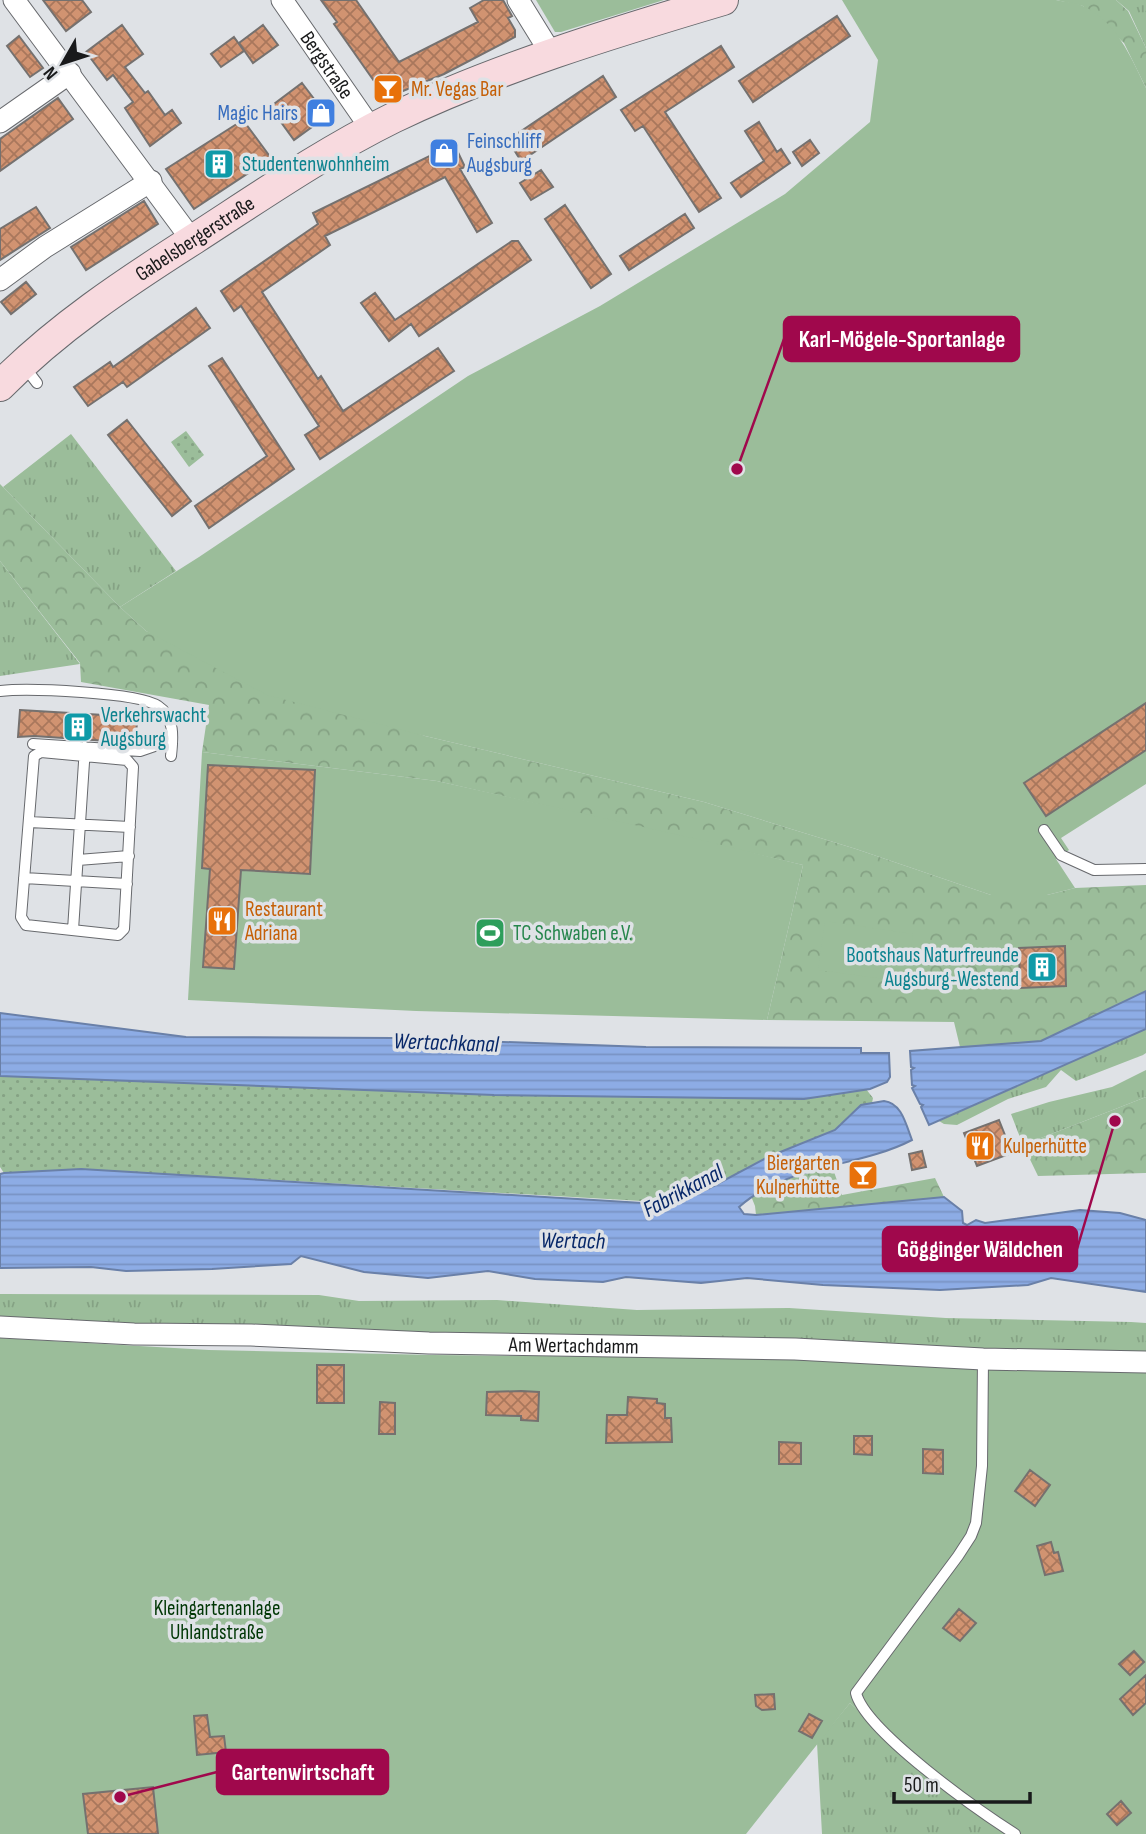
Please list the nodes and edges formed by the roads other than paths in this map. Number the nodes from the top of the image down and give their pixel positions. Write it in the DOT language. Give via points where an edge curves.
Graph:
graph roads {
  1 [pos="14,0"];
  2 [pos="282,0"];
  3 [pos="518,0"];
  4 [pos="723,0"];
  5 [pos="552,55"];
  6 [pos="70,73"];
  7 [pos="0,122"];
  8 [pos="372,130"];
  9 [pos="151,181"];
  10 [pos="192,240"];
  11 [pos="0,280"];
  12 [pos="0,386"];
  13 [pos="0,691"];
  14 [pos="172,740"];
  15 [pos="33,744"];
  16 [pos="85,752"];
  17 [pos="172,756"];
  18 [pos="29,822"];
  19 [pos="80,825"];
  20 [pos="130,827"];
  21 [pos="1044,830"];
  22 [pos="129,856"];
  23 [pos="78,860"];
  24 [pos="1146,869"];
  25 [pos="24,878"];
  26 [pos="76,881"];
  27 [pos="127,884"];
  28 [pos="73,930"];
  29 [pos="0,1327"];
  30 [pos="983,1359"];
  31 [pos="1146,1362"];
  32 [pos="1015,1834"];
  1 -- 6 [label="street"];
  2 -- 8 [label="street, Bergstraße"];
  3 -- 5 [label="street"];
  4 -- 5 [label="street, Gabelsbergerstraße"];
  5 -- 8 [label="street, Gabelsbergerstraße" via="453,91"];
  6 -- 7 [label="street"];
  6 -- 9 [label="street"];
  8 -- 10 [label="street, Gabelsbergerstraße"];
  9 -- 10 [label="street"];
  9 -- 11 [label="street"];
  10 -- 12 [label="street, Gabelsbergerstraße" via="99,301 30,373"];
  13 -- 14 [label="lane" via="74,692 147,701 160,707 173,729"];
  14 -- 16 [label="lane" via="140,751"];
  14 -- 17 [label="lane"];
  15 -- 16 [label="lane"];
  16 -- 18 [label="lane" via="34,756"];
  16 -- 19 [label="lane"];
  16 -- 20 [label="lane" via="127,760 133,767"];
  18 -- 19 [label="lane"];
  18 -- 25 [label="lane"];
  19 -- 20 [label="lane"];
  19 -- 23 [label="lane"];
  20 -- 22 [label="lane"];
  21 -- 24 [label="lane" via="1061,855 1094,870"];
  22 -- 23 [label="lane"];
  22 -- 27 [label="lane"];
  23 -- 26 [label="lane"];
  25 -- 26 [label="lane"];
  25 -- 28 [label="lane" via="21,917 26,925"];
  26 -- 27 [label="lane"];
  26 -- 28 [label="lane"];
  27 -- 28 [label="lane" via="124,929 118,935"];
  29 -- 30 [label="street, Am Wertachdamm" via="429,1343 795,1349"];
  30 -- 31 [label="street, Am Wertachdamm"];
  30 -- 32 [label="lane" via="982,1466 974,1529 856,1693 858,1703 875,1723 941,1783"];
}
